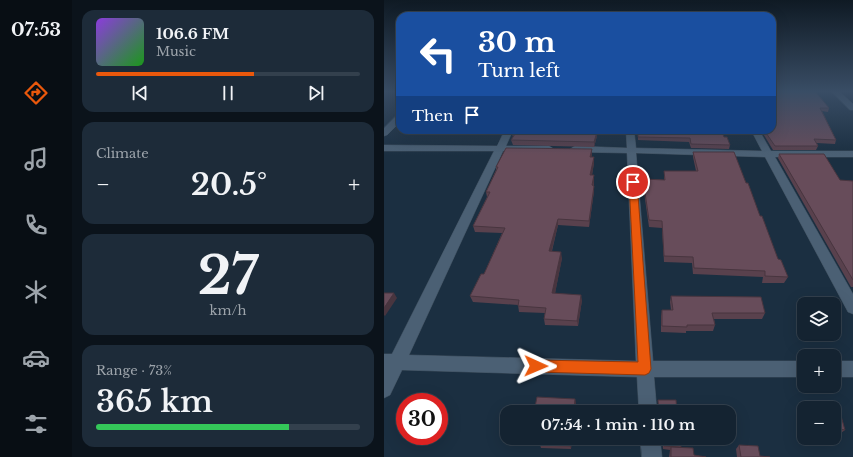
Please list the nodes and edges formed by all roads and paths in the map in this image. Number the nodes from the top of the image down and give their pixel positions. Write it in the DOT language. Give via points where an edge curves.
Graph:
graph roads {
  1 [pos="396,121"];
  2 [pos="384,133"];
  3 [pos="507,134"];
  4 [pos="630,134"];
  5 [pos="757,134"];
  6 [pos="384,148"];
  7 [pos="500,148"];
  8 [pos="632,151"];
  9 [pos="769,154"];
  10 [pos="853,154"];
  11 [pos="853,308"];
  12 [pos="391,362"];
  13 [pos="645,369"];
  14 [pos="797,369"];
  15 [pos="841,369"];
  16 [pos="853,369"];
  17 [pos="384,389"];
  18 [pos="648,405"];
  19 [pos="651,445"];
  20 [pos="652,457"];
  1 -- 2 [label="street"];
  3 -- 7 [label="street"];
  4 -- 8 [label="street"];
  5 -- 9 [label="street"];
  6 -- 7 [label="street"];
  7 -- 8 [label="street"];
  7 -- 12 [label="street"];
  8 -- 9 [label="street"];
  8 -- 13 [label="street"];
  9 -- 10 [label="street"];
  9 -- 11 [label="street"];
  12 -- 13 [label="street"];
  12 -- 17 [label="street"];
  13 -- 14 [label="street"];
  13 -- 18 [label="street"];
  15 -- 16 [label="street"];
  19 -- 20 [label="street"];
}
